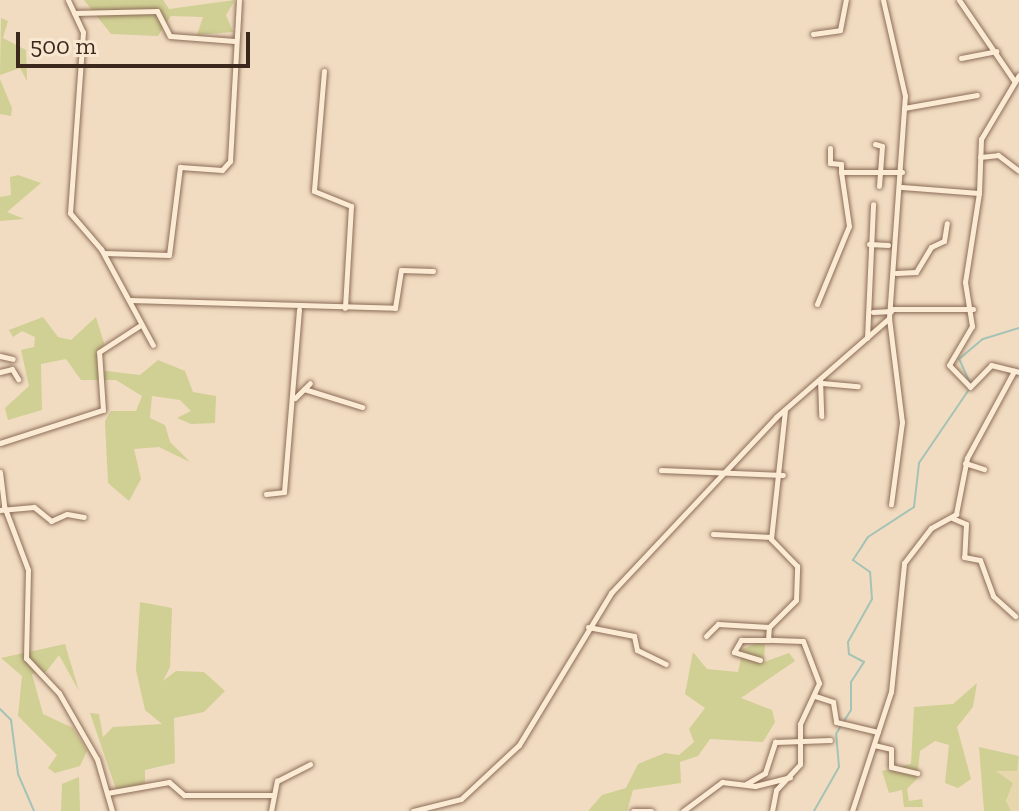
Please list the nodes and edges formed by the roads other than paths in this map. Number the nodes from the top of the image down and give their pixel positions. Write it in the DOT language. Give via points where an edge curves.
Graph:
graph roads {
  1 [pos="68,0"];
  2 [pos="81,0"];
  3 [pos="239,0"];
  4 [pos="846,0"];
  5 [pos="883,0"];
  6 [pos="959,0"];
  7 [pos="86,9"];
  8 [pos="74,13"];
  9 [pos="813,34"];
  10 [pos="235,41"];
  11 [pos="996,51"];
  12 [pos="961,58"];
  13 [pos="324,71"];
  14 [pos="1019,75"];
  15 [pos="1016,83"];
  16 [pos="977,95"];
  17 [pos="904,108"];
  18 [pos="875,144"];
  19 [pos="830,148"];
  20 [pos="980,157"];
  21 [pos="1019,171"];
  22 [pos="841,172"];
  23 [pos="880,172"];
  24 [pos="902,172"];
  25 [pos="879,186"];
  26 [pos="902,187"];
  27 [pos="979,193"];
  28 [pos="873,204"];
  29 [pos="947,223"];
  30 [pos="869,244"];
  31 [pos="888,245"];
  32 [pos="104,253"];
  33 [pos="433,271"];
  34 [pos="896,273"];
  35 [pos="130,300"];
  36 [pos="817,304"];
  37 [pos="345,308"];
  38 [pos="973,309"];
  39 [pos="299,310"];
  40 [pos="873,312"];
  41 [pos="891,313"];
  42 [pos="139,326"];
  43 [pos="867,339"];
  44 [pos="153,345"];
  45 [pos="0,356"];
  46 [pos="13,359"];
  47 [pos="0,372"];
  48 [pos="1016,372"];
  49 [pos="18,379"];
  50 [pos="821,381"];
  51 [pos="310,383"];
  52 [pos="858,386"];
  53 [pos="304,389"];
  54 [pos="294,398"];
  55 [pos="362,407"];
  56 [pos="785,409"];
  57 [pos="821,416"];
  58 [pos="0,443"];
  59 [pos="965,463"];
  60 [pos="984,469"];
  61 [pos="661,470"];
  62 [pos="0,472"];
  63 [pos="725,472"];
  64 [pos="783,475"];
  65 [pos="266,494"];
  66 [pos="891,504"];
  67 [pos="3,509"];
  68 [pos="84,517"];
  69 [pos="952,518"];
  70 [pos="713,534"];
  71 [pos="771,537"];
  72 [pos="1015,616"];
  73 [pos="588,627"];
  74 [pos="769,627"];
  75 [pos="706,636"];
  76 [pos="768,640"];
  77 [pos="760,660"];
  78 [pos="666,664"];
  79 [pos="815,696"];
  80 [pos="878,732"];
  81 [pos="800,740"];
  82 [pos="830,740"];
  83 [pos="874,745"];
  84 [pos="310,764"];
  85 [pos="917,773"];
  86 [pos="791,777"];
  87 [pos="743,785"];
  88 [pos="107,793"];
  89 [pos="272,795"];
  90 [pos="112,811"];
  91 [pos="271,811"];
  92 [pos="413,811"];
  93 [pos="633,811"];
  94 [pos="651,811"];
  95 [pos="683,811"];
  96 [pos="772,811"];
  97 [pos="852,811"];
  1 -- 8 [label="street"];
  2 -- 7 [label="street"];
  3 -- 10 [label="street"];
  4 -- 9 [label="street" via="840,30"];
  5 -- 17 [label="street"];
  6 -- 11 [label="street"];
  7 -- 8 [label="street"];
  7 -- 10 [label="street" via="157,11 170,36"];
  8 -- 32 [label="street" via="83,32 70,209"];
  10 -- 32 [label="street" via="230,161 222,170 180,167 169,255"];
  11 -- 12 [label="street"];
  11 -- 15 [label="street"];
  13 -- 37 [label="street" via="314,191 351,206"];
  14 -- 15 [label="street"];
  15 -- 20 [label="street" via="983,132"];
  16 -- 17 [label="street"];
  17 -- 24 [label="street"];
  18 -- 23 [label="street" via="882,146"];
  19 -- 22 [label="street" via="830,163 841,164"];
  20 -- 21 [label="street" via="998,155"];
  20 -- 27 [label="street"];
  22 -- 23 [label="street"];
  22 -- 36 [label="street" via="849,226"];
  23 -- 24 [label="street"];
  23 -- 25 [label="street"];
  24 -- 26 [label="street"];
  26 -- 27 [label="street"];
  26 -- 34 [label="street"];
  27 -- 38 [label="street" via="965,282"];
  28 -- 30 [label="street"];
  29 -- 34 [label="street" via="944,240 931,247 916,272"];
  30 -- 31 [label="street"];
  30 -- 43 [label="street"];
  32 -- 35 [label="street"];
  33 -- 37 [label="street" via="401,270 397,308"];
  34 -- 41 [label="street"];
  35 -- 39 [label="street"];
  35 -- 42 [label="street"];
  37 -- 39 [label="street"];
  38 -- 41 [label="street"];
  38 -- 48 [label="street" via="971,329 950,359 953,373 970,387 984,367"];
  39 -- 54 [label="street"];
  40 -- 41 [label="street"];
  41 -- 43 [label="street"];
  41 -- 66 [label="street" via="902,422"];
  42 -- 44 [label="street"];
  42 -- 58 [label="street" via="100,349 103,410"];
  43 -- 50 [label="street"];
  45 -- 46 [label="street"];
  47 -- 49 [label="street" via="12,369"];
  48 -- 59 [label="street"];
  50 -- 52 [label="street"];
  50 -- 56 [label="street"];
  50 -- 57 [label="street"];
  51 -- 53 [label="street"];
  53 -- 54 [label="street"];
  53 -- 55 [label="street"];
  54 -- 65 [label="street" via="284,492"];
  56 -- 63 [label="street"];
  56 -- 64 [label="street"];
  59 -- 60 [label="street"];
  59 -- 69 [label="street"];
  61 -- 63 [label="street"];
  62 -- 67 [label="street"];
  63 -- 64 [label="street"];
  63 -- 73 [label="street"];
  64 -- 71 [label="street"];
  67 -- 68 [label="street" via="34,507 51,521"];
  67 -- 88 [label="street" via="28,570 26,658 63,699 97,759"];
  69 -- 72 [label="street" via="966,524 964,557 980,560 993,596"];
  69 -- 80 [label="street" via="931,528 904,563 891,692"];
  70 -- 71 [label="street"];
  71 -- 74 [label="street" via="797,569 795,602"];
  73 -- 78 [label="street" via="634,636 637,650"];
  73 -- 92 [label="street" via="519,745 461,799"];
  74 -- 75 [label="street" via="712,625"];
  74 -- 76 [label="street"];
  76 -- 77 [label="street" via="740,640 734,652"];
  76 -- 79 [label="street" via="796,638 811,649 819,675"];
  79 -- 80 [label="street" via="833,702 838,724"];
  79 -- 81 [label="street"];
  80 -- 83 [label="street"];
  81 -- 82 [label="street"];
  81 -- 86 [label="street" via="800,764"];
  81 -- 87 [label="street" via="775,742 765,773"];
  83 -- 85 [label="street" via="891,749 891,767"];
  83 -- 97 [label="street"];
  84 -- 89 [label="street" via="281,778"];
  86 -- 87 [label="street"];
  86 -- 96 [label="street" via="775,793"];
  87 -- 95 [label="street" via="722,782"];
  88 -- 89 [label="street" via="169,782 184,795"];
  88 -- 90 [label="street"];
  89 -- 91 [label="street"];
  93 -- 94 [label="street"];
}
